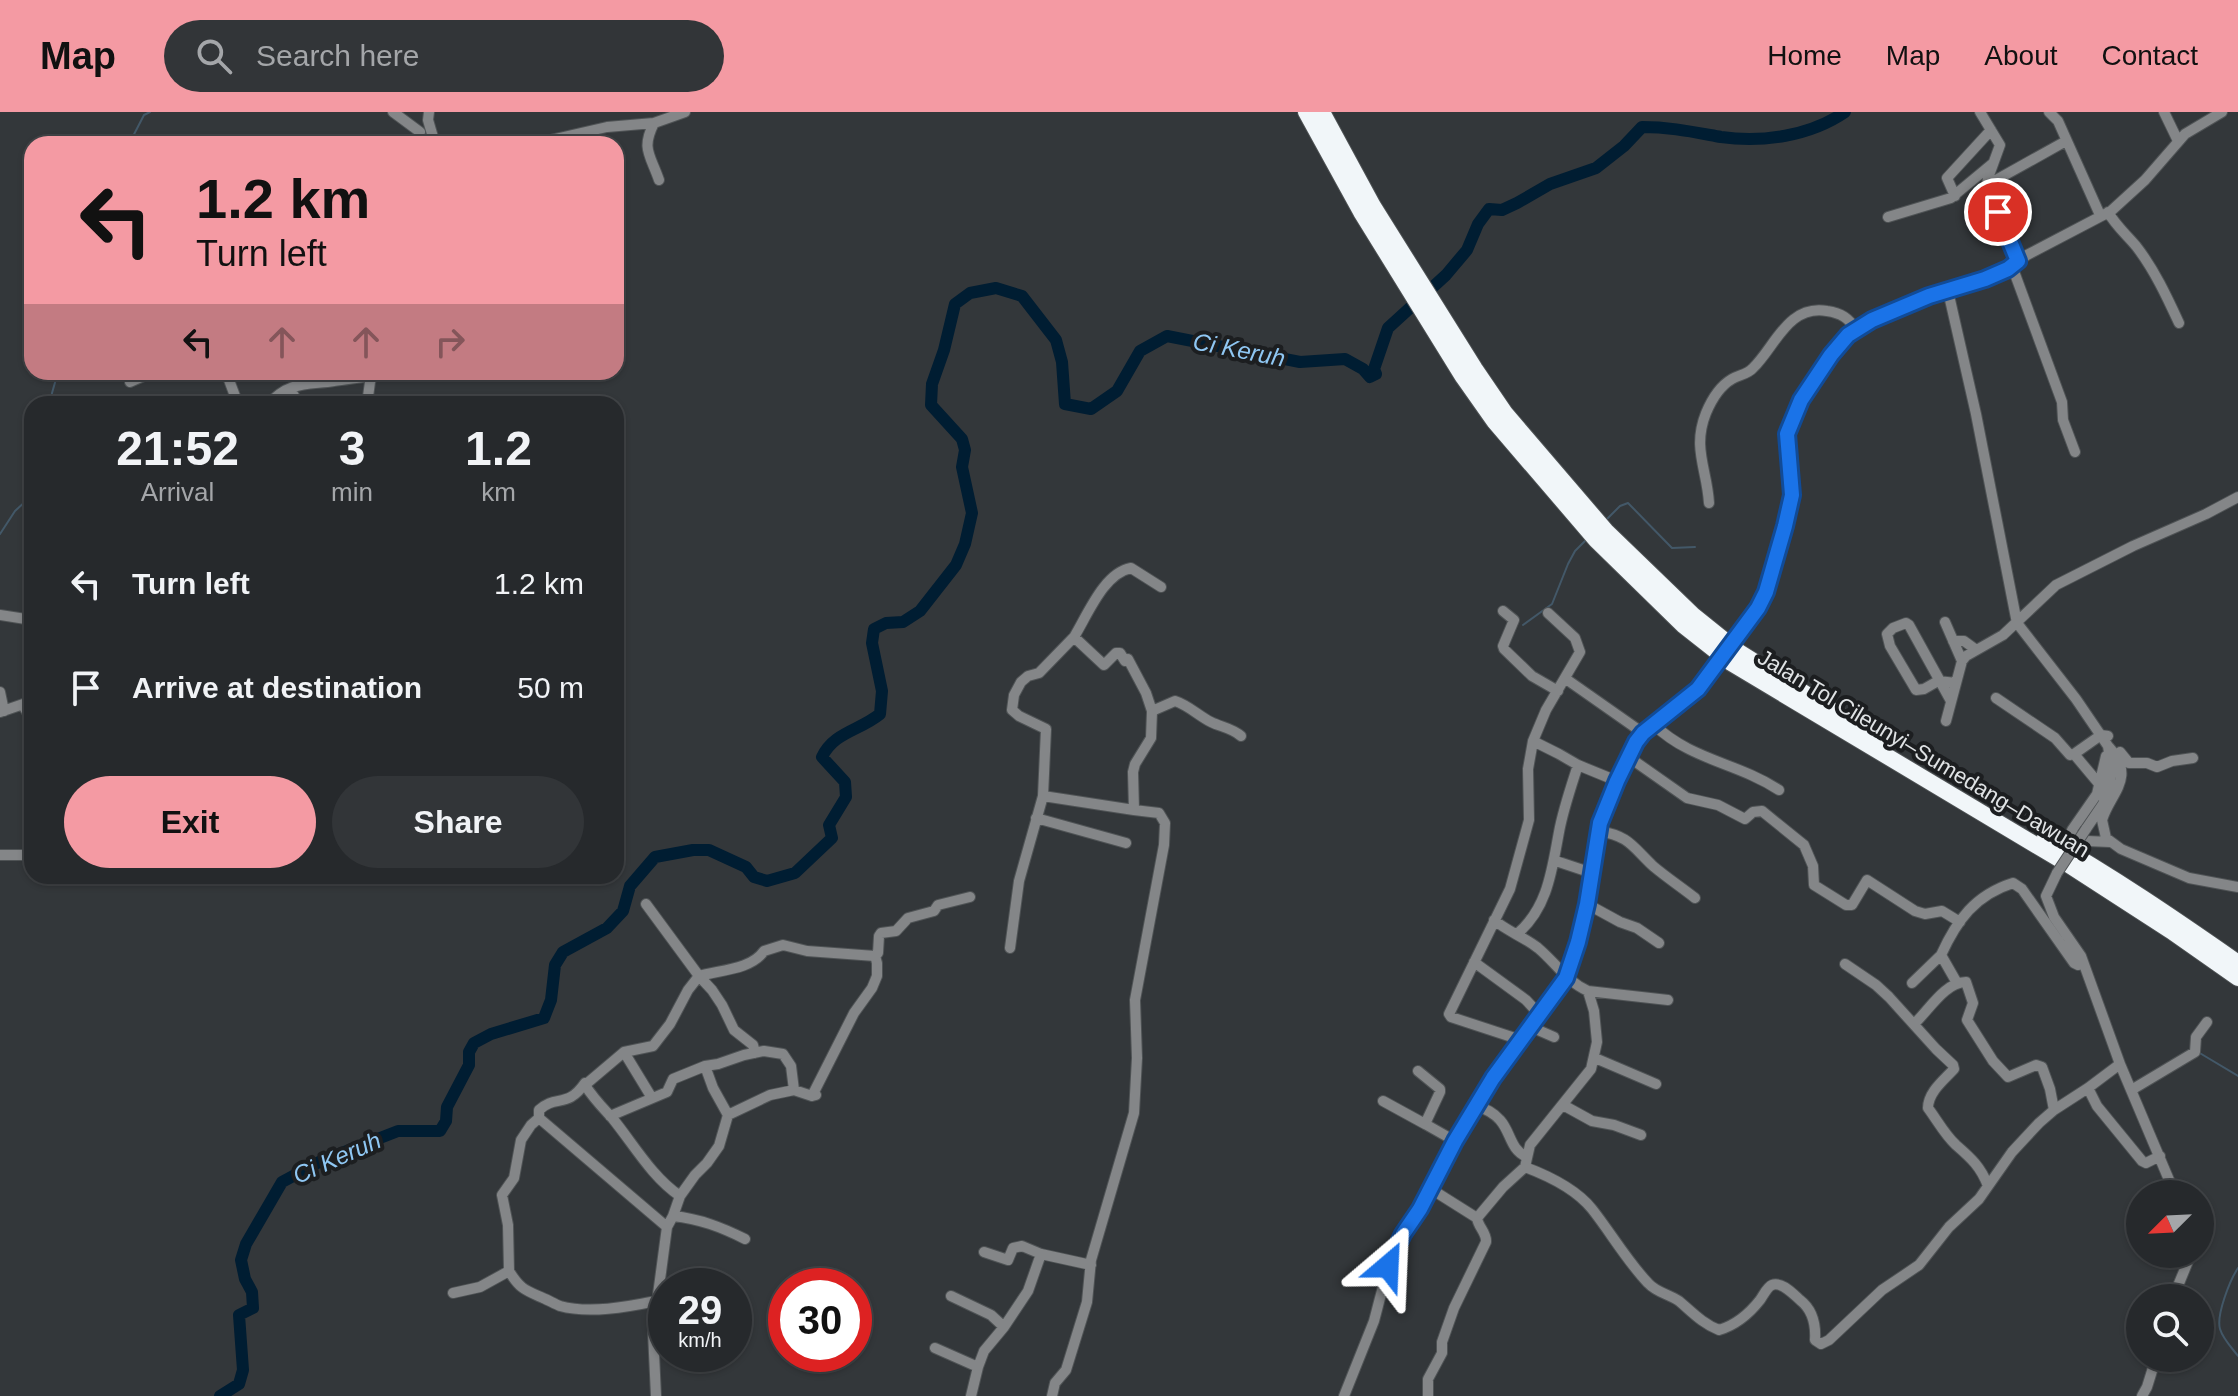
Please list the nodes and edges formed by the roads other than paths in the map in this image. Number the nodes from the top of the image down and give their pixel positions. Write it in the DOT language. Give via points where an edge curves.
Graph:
graph roads {
  1 [pos="393,112"];
  2 [pos="429,112"];
  3 [pos="685,112"];
  4 [pos="1306,112"];
  5 [pos="1322,112"];
  6 [pos="1980,112"];
  7 [pos="2049,112"];
  8 [pos="2164,112"];
  9 [pos="2222,112"];
  10 [pos="654,123"];
  11 [pos="1991,130"];
  12 [pos="418,136"];
  13 [pos="433,136"];
  14 [pos="568,136"];
  15 [pos="2066,141"];
  16 [pos="2178,141"];
  17 [pos="1993,162"];
  18 [pos="659,180"];
  19 [pos="1987,185"];
  20 [pos="1955,196"];
  21 [pos="1367,209"];
  22 [pos="2104,214"];
  23 [pos="1888,217"];
  24 [pos="2015,264"];
  25 [pos="1948,291"];
  26 [pos="2179,323"];
  27 [pos="1856,330"];
  28 [pos="1469,373"];
  29 [pos="135,380"];
  30 [pos="341,380"];
  31 [pos="130,382"];
  32 [pos="290,389"];
  33 [pos="276,396"];
  34 [pos="294,396"];
  35 [pos="2075,452"];
  36 [pos="2238,497"];
  37 [pos="1709,503"];
  38 [pos="1161,587"];
  39 [pos="1503,611"];
  40 [pos="1548,613"];
  41 [pos="0,615"];
  42 [pos="24,619"];
  43 [pos="1945,622"];
  44 [pos="2017,623"];
  45 [pos="1074,637"];
  46 [pos="1953,641"];
  47 [pos="1975,649"];
  48 [pos="1962,661"];
  49 [pos="1566,679"];
  50 [pos="1938,681"];
  51 [pos="1956,683"];
  52 [pos="1558,691"];
  53 [pos="0,692"];
  54 [pos="1996,698"];
  55 [pos="1951,701"];
  56 [pos="24,704"];
  57 [pos="2,711"];
  58 [pos="1152,711"];
  59 [pos="1946,721"];
  60 [pos="1653,724"];
  61 [pos="1643,733"];
  62 [pos="2101,735"];
  63 [pos="1241,736"];
  64 [pos="1533,741"];
  65 [pos="2108,746"];
  66 [pos="2074,754"];
  67 [pos="1630,758"];
  68 [pos="2193,758"];
  69 [pos="1578,765"];
  70 [pos="1617,781"];
  71 [pos="2100,785"];
  72 [pos="1779,790"];
  73 [pos="1043,796"];
  74 [pos="1134,810"];
  75 [pos="1036,818"];
  76 [pos="1599,831"];
  77 [pos="2075,836"];
  78 [pos="2087,841"];
  79 [pos="2110,842"];
  80 [pos="1126,843"];
  81 [pos="0,855"];
  82 [pos="24,855"];
  83 [pos="1556,861"];
  84 [pos="1592,873"];
  85 [pos="2238,887"];
  86 [pos="970,897"];
  87 [pos="1695,898"];
  88 [pos="646,904"];
  89 [pos="1587,904"];
  90 [pos="1494,920"];
  91 [pos="1960,922"];
  92 [pos="2059,932"];
  93 [pos="1517,934"];
  94 [pos="1659,943"];
  95 [pos="1010,948"];
  96 [pos="1941,955"];
  97 [pos="875,956"];
  98 [pos="1474,962"];
  99 [pos="2238,963"];
  100 [pos="1845,964"];
  101 [pos="699,976"];
  102 [pos="1566,978"];
  103 [pos="2238,978"];
  104 [pos="1912,983"];
  105 [pos="1957,983"];
  106 [pos="1588,991"];
  107 [pos="1668,1000"];
  108 [pos="1539,1014"];
  109 [pos="2207,1022"];
  110 [pos="1914,1024"];
  111 [pos="1531,1027"];
  112 [pos="1554,1037"];
  113 [pos="1521,1040"];
  114 [pos="624,1052"];
  115 [pos="755,1053"];
  116 [pos="1595,1058"];
  117 [pos="2120,1064"];
  118 [pos="705,1066"];
  119 [pos="1418,1071"];
  120 [pos="585,1083"];
  121 [pos="1656,1084"];
  122 [pos="2088,1088"];
  123 [pos="2133,1089"];
  124 [pos="794,1090"];
  125 [pos="652,1098"];
  126 [pos="1383,1101"];
  127 [pos="1563,1105"];
  128 [pos="1477,1106"];
  129 [pos="2054,1110"];
  130 [pos="728,1115"];
  131 [pos="610,1116"];
  132 [pos="539,1118"];
  133 [pos="1425,1124"];
  134 [pos="1641,1135"];
  135 [pos="1455,1141"];
  136 [pos="2160,1156"];
  137 [pos="1526,1162"];
  138 [pos="2169,1180"];
  139 [pos="1988,1186"];
  140 [pos="1431,1189"];
  141 [pos="680,1196"];
  142 [pos="673,1216"];
  143 [pos="1477,1218"];
  144 [pos="667,1227"];
  145 [pos="745,1239"];
  146 [pos="984,1252"];
  147 [pos="1041,1254"];
  148 [pos="1091,1265"];
  149 [pos="661,1268"];
  150 [pos="509,1271"];
  151 [pos="453,1293"];
  152 [pos="951,1296"];
  153 [pos="648,1303"];
  154 [pos="1004,1327"];
  155 [pos="935,1348"];
  156 [pos="978,1367"];
  157 [pos="655,1372"];
  158 [pos="2152,1372"];
  159 [pos="656,1396"];
  160 [pos="971,1396"];
  161 [pos="1052,1396"];
  162 [pos="1344,1396"];
  163 [pos="1428,1396"];
  164 [pos="2142,1396"];
  1 -- 12 [label="street" via="420,132"];
  2 -- 13 [label="street"];
  3 -- 10 [label="street"];
  4 -- 21 [label="highway, Jalan Tol Cileunyi–Sumedang–Dawuan"];
  5 -- 21 [label="highway, Jalan Tol Cileunyi–Sumedang–Dawuan"];
  6 -- 11 [label="street"];
  7 -- 15 [label="street"];
  8 -- 16 [label="street"];
  9 -- 16 [label="street"];
  10 -- 14 [label="street"];
  10 -- 18 [label="street" via="646,146"];
  11 -- 17 [label="street" via="2000,145"];
  11 -- 20 [label="street" via="1947,178"];
  15 -- 19 [label="street"];
  15 -- 22 [label="street"];
  16 -- 22 [label="street" via="2145,180"];
  17 -- 19 [label="street"];
  17 -- 20 [label="street"];
  19 -- 24 [label="street"];
  20 -- 23 [label="street"];
  21 -- 28 [label="highway, Jalan Tol Cileunyi–Sumedang–Dawuan"];
  22 -- 24 [label="street"];
  22 -- 26 [label="street" via="2136,247"];
  24 -- 25 [label="street"];
  24 -- 35 [label="street"];
  25 -- 27 [label="street"];
  25 -- 44 [label="street"];
  27 -- 37 [label="street" via="1847,318 1828,311 1799,316 1779,332 1753,369 1727,382 1706,414 1700,439"];
  27 -- 60 [label="street, bridge" via="1821,367 1787,434 1792,495 1758,608 1698,689"];
  28 -- 99 [label="highway, Jalan Tol Cileunyi–Sumedang–Dawuan" via="1606,531 1739,652 2074,855"];
  28 -- 103 [label="highway, Jalan Tol Cileunyi–Sumedang–Dawuan" via="1494,421 1596,540 1684,626 1731,663 2069,865"];
  29 -- 31 [label="street"];
  30 -- 32 [label="street"];
  32 -- 33 [label="street"];
  32 -- 34 [label="street"];
  36 -- 44 [label="street" via="2056,585"];
  38 -- 45 [label="street" via="1131,568 1121,570 1106,581"];
  39 -- 52 [label="street" via="1514,620 1504,649 1532,676"];
  40 -- 49 [label="street" via="1575,638 1580,652"];
  41 -- 42 [label="street"];
  43 -- 46 [label="street"];
  44 -- 47 [label="street"];
  44 -- 62 [label="street"];
  45 -- 58 [label="street" via="1104,665 1116,653 1128,659"];
  45 -- 73 [label="street" via="1039,673 1021,682 1014,695 1012,710 1046,729"];
  46 -- 47 [label="street"];
  46 -- 48 [label="street"];
  47 -- 48 [label="street"];
  48 -- 51 [label="street"];
  49 -- 52 [label="street"];
  49 -- 61 [label="street"];
  50 -- 50 [label="street" via="1909,625 1893,628 1887,634 1890,646 1916,690"];
  50 -- 51 [label="street"];
  50 -- 55 [label="street"];
  51 -- 55 [label="street"];
  52 -- 64 [label="street"];
  53 -- 57 [label="street"];
  54 -- 66 [label="street"];
  55 -- 59 [label="street"];
  56 -- 57 [label="street"];
  58 -- 63 [label="street" via="1179,701"];
  58 -- 74 [label="street" via="1151,738 1133,772"];
  60 -- 61 [label="street"];
  60 -- 72 [label="street" via="1685,749"];
  61 -- 67 [label="street"];
  62 -- 65 [label="street"];
  62 -- 66 [label="street"];
  62 -- 68 [label="street" via="2109,736 2129,763 2159,767"];
  64 -- 69 [label="street"];
  64 -- 90 [label="street" via="1529,820 1510,889"];
  65 -- 71 [label="street"];
  65 -- 79 [label="street" via="2118,759 2121,776 2102,820"];
  65 -- 92 [label="street, bridge" via="2112,772 2106,796 2046,896"];
  66 -- 71 [label="street"];
  67 -- 70 [label="street"];
  67 -- 91 [label="street" via="1687,798 1718,805 1741,818 1762,811 1804,845 1814,885 1846,905 1852,905 1867,880 1915,911 1942,911"];
  69 -- 70 [label="street"];
  69 -- 83 [label="street"];
  70 -- 76 [label="street"];
  71 -- 77 [label="street" via="2072,830"];
  73 -- 74 [label="street"];
  73 -- 75 [label="street"];
  74 -- 148 [label="street" via="1164,818 1164,845 1135,1000 1134,1113"];
  75 -- 80 [label="street"];
  75 -- 95 [label="street" via="1019,881"];
  76 -- 84 [label="street"];
  76 -- 87 [label="street" via="1635,846"];
  78 -- 79 [label="street"];
  79 -- 85 [label="street" via="2189,878"];
  81 -- 82 [label="street"];
  83 -- 84 [label="street"];
  83 -- 93 [label="street" via="1534,918"];
  84 -- 89 [label="street"];
  86 -- 97 [label="street" via="938,905 934,911 906,918 896,931 881,933"];
  88 -- 101 [label="street"];
  89 -- 94 [label="street"];
  89 -- 102 [label="street"];
  90 -- 93 [label="street"];
  90 -- 98 [label="street"];
  91 -- 92 [label="street" via="1977,901 2013,883"];
  91 -- 96 [label="street"];
  92 -- 117 [label="street" via="2083,963"];
  93 -- 102 [label="street"];
  96 -- 104 [label="street"];
  96 -- 105 [label="street"];
  97 -- 101 [label="street" via="783,945 731,969"];
  97 -- 124 [label="street" via="872,988 854,1013 816,1094"];
  98 -- 108 [label="street"];
  98 -- 113 [label="street" via="1450,1016"];
  100 -- 110 [label="street" via="1876,985"];
  101 -- 114 [label="street" via="659,1040"];
  101 -- 115 [label="street"];
  102 -- 106 [label="street"];
  102 -- 108 [label="street"];
  105 -- 110 [label="street"];
  105 -- 129 [label="street" via="1966,982 1973,1003 1968,1021 2000,1070 2011,1077 2039,1065"];
  106 -- 107 [label="street"];
  106 -- 116 [label="street"];
  108 -- 111 [label="street"];
  109 -- 123 [label="street" via="2196,1037 2195,1052"];
  110 -- 139 [label="street" via="1954,1069 1931,1096 1928,1108 1975,1161"];
  111 -- 112 [label="street"];
  111 -- 113 [label="street"];
  113 -- 128 [label="street"];
  114 -- 120 [label="street"];
  114 -- 125 [label="street"];
  115 -- 118 [label="street"];
  115 -- 124 [label="street" via="783,1054 791,1066"];
  116 -- 121 [label="street"];
  116 -- 127 [label="street"];
  117 -- 122 [label="street"];
  117 -- 123 [label="street"];
  118 -- 125 [label="street" via="673,1079 667,1092"];
  118 -- 130 [label="street"];
  119 -- 133 [label="street" via="1440,1089"];
  120 -- 131 [label="street"];
  120 -- 132 [label="street" via="573,1098 547,1103"];
  122 -- 129 [label="street"];
  122 -- 136 [label="street" via="2142,1161"];
  123 -- 136 [label="street"];
  124 -- 130 [label="street"];
  125 -- 131 [label="street"];
  126 -- 133 [label="street"];
  127 -- 134 [label="street" via="1592,1121"];
  127 -- 137 [label="street" via="1530,1145"];
  128 -- 135 [label="street"];
  128 -- 137 [label="street" via="1502,1122"];
  129 -- 139 [label="street" via="2012,1152"];
  130 -- 141 [label="street" via="719,1146"];
  131 -- 141 [label="street"];
  132 -- 144 [label="street"];
  132 -- 150 [label="street" via="521,1140 514,1178 502,1195"];
  133 -- 135 [label="street"];
  135 -- 140 [label="street"];
  136 -- 138 [label="street"];
  137 -- 139 [label="street" via="1591,1208 1649,1285 1702,1321 1724,1329 1749,1314 1778,1285 1809,1309 1815,1340 1821,1344 1919,1265"];
  137 -- 143 [label="street"];
  140 -- 143 [label="street"];
  140 -- 162 [label="street" via="1391,1256 1374,1321"];
  141 -- 142 [label="street"];
  142 -- 144 [label="street"];
  142 -- 145 [label="street" via="697,1218"];
  143 -- 163 [label="street" via="1486,1242 1454,1308 1442,1353 1428,1379"];
  144 -- 149 [label="street"];
  146 -- 147 [label="street" via="1008,1260 1013,1248 1022,1246"];
  147 -- 148 [label="street"];
  147 -- 154 [label="street" via="1028,1291"];
  148 -- 161 [label="street" via="1087,1302 1066,1370"];
  150 -- 151 [label="street" via="480,1287"];
  150 -- 153 [label="street" via="525,1291 560,1306 602,1309"];
  152 -- 154 [label="street"];
  154 -- 156 [label="street"];
  155 -- 156 [label="street"];
  156 -- 160 [label="street"];
  157 -- 159 [label="street"];
  158 -- 164 [label="street"];
}
